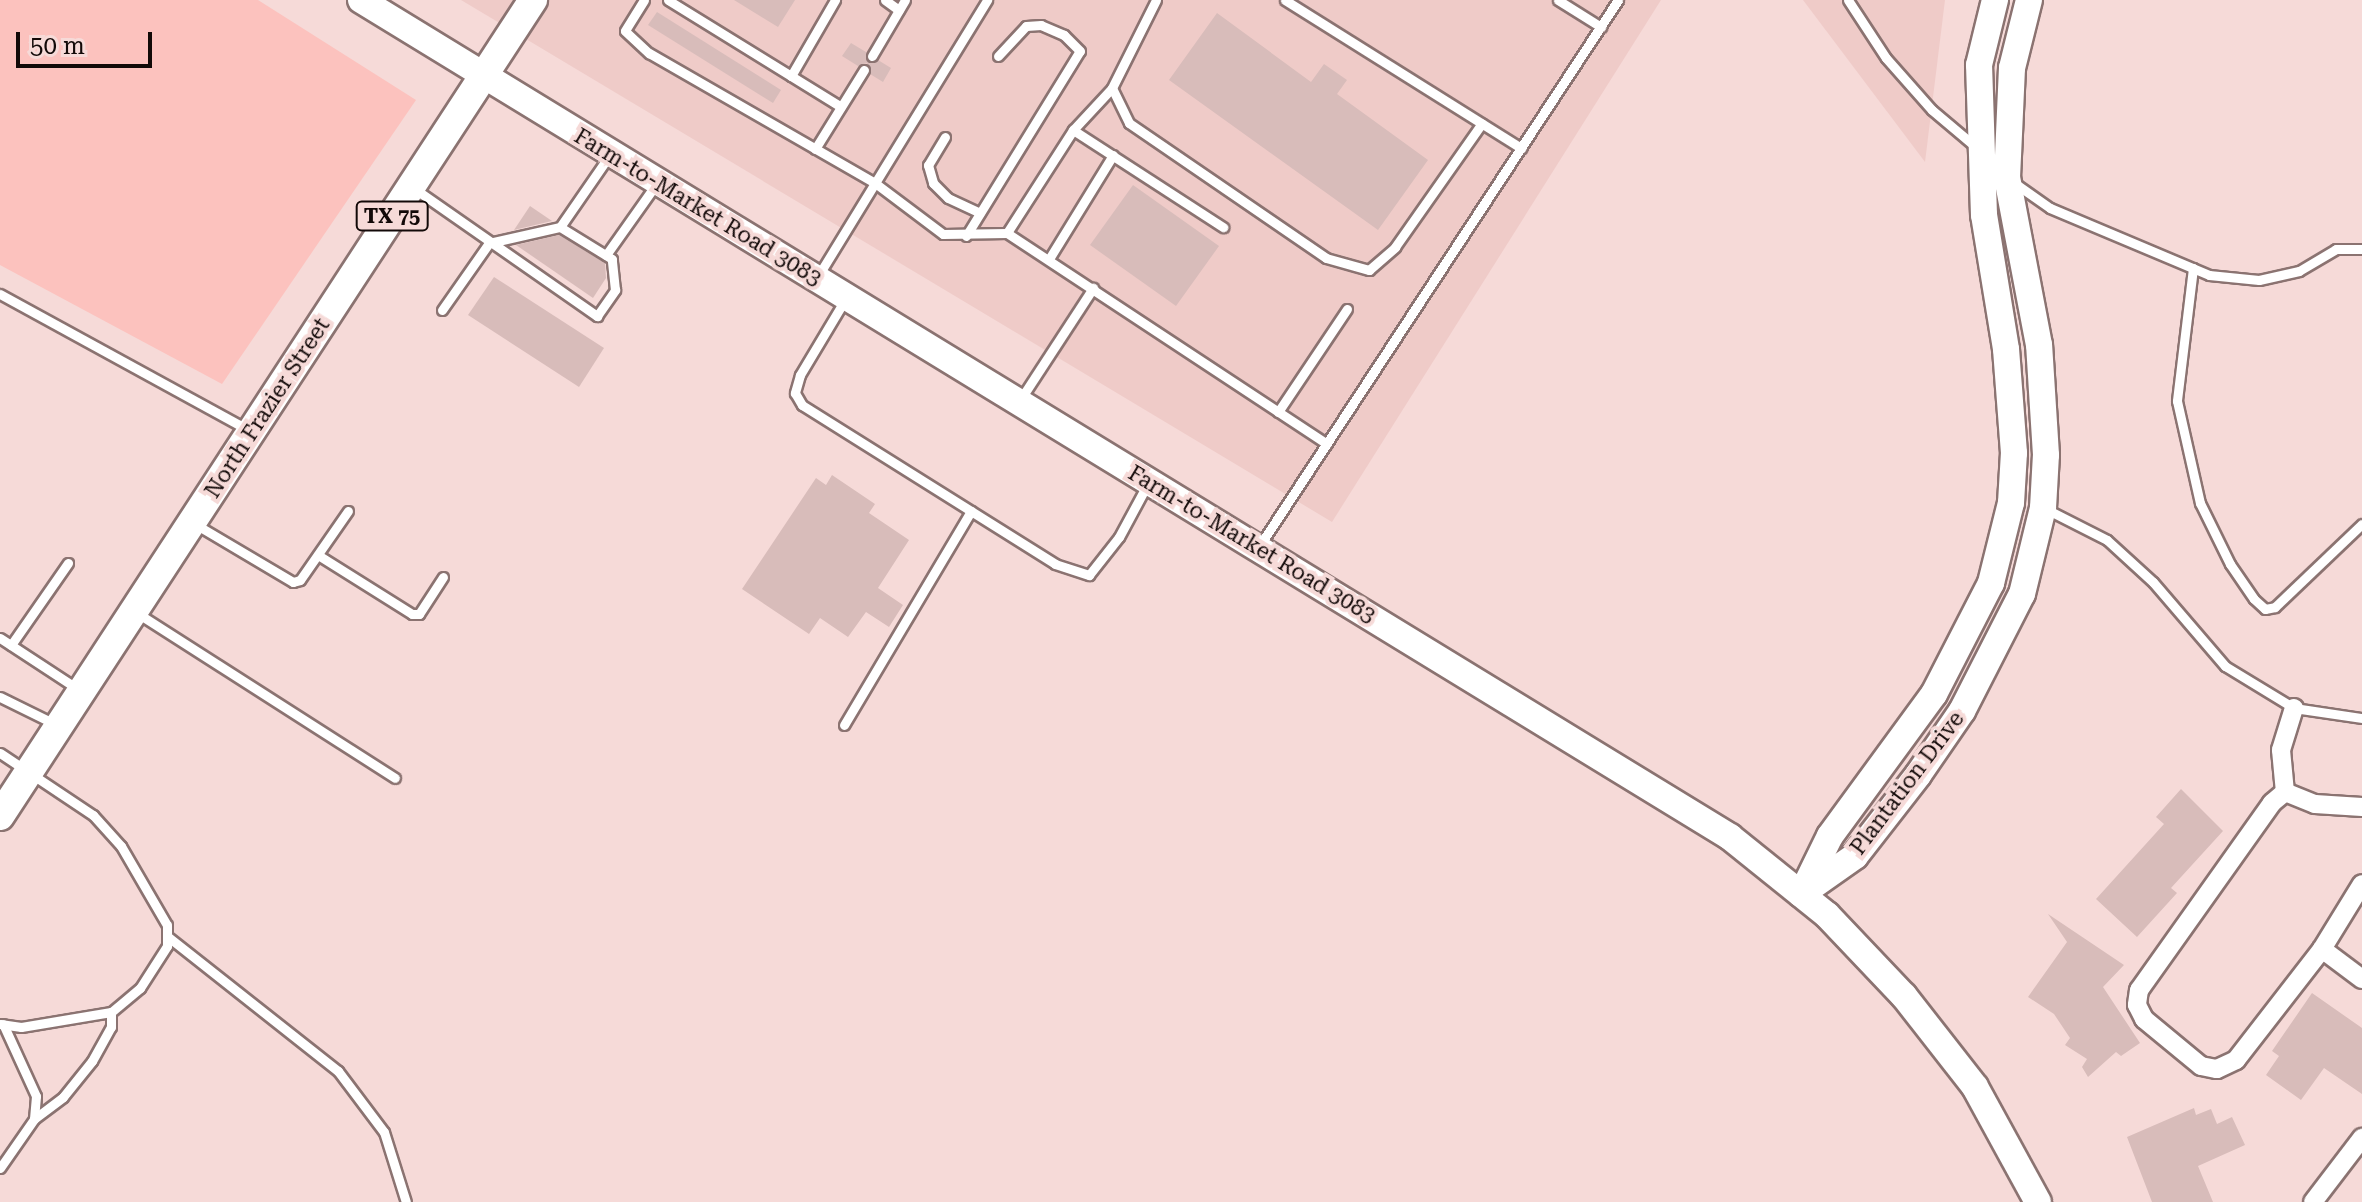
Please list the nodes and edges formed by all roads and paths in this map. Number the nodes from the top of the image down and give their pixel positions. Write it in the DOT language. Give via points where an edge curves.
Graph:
graph roads {
  1 [pos="361,0"];
  2 [pos="533,0"];
  3 [pos="644,0"];
  4 [pos="668,0"];
  5 [pos="835,0"];
  6 [pos="885,0"];
  7 [pos="905,0"];
  8 [pos="987,0"];
  9 [pos="1156,0"];
  10 [pos="1285,0"];
  11 [pos="1558,0"];
  12 [pos="1618,0"];
  13 [pos="1848,0"];
  14 [pos="1995,0"];
  15 [pos="2029,0"];
  16 [pos="899,10"];
  17 [pos="1601,27"];
  18 [pos="872,56"];
  19 [pos="998,56"];
  20 [pos="864,70"];
  21 [pos="484,76"];
  22 [pos="791,76"];
  23 [pos="1112,88"];
  24 [pos="841,107"];
  25 [pos="1482,123"];
  26 [pos="1073,130"];
  27 [pos="945,137"];
  28 [pos="1521,148"];
  29 [pos="815,149"];
  30 [pos="611,154"];
  31 [pos="1113,155"];
  32 [pos="1983,155"];
  33 [pos="2007,178"];
  34 [pos="657,182"];
  35 [pos="875,183"];
  36 [pos="412,187"];
  37 [pos="980,213"];
  38 [pos="560,227"];
  39 [pos="1223,227"];
  40 [pos="1007,233"];
  41 [pos="966,236"];
  42 [pos="489,243"];
  43 [pos="2362,249"];
  44 [pos="606,255"];
  45 [pos="1049,259"];
  46 [pos="2193,268"];
  47 [pos="816,279"];
  48 [pos="1093,288"];
  49 [pos="0,294"];
  50 [pos="847,298"];
  51 [pos="1347,309"];
  52 [pos="442,310"];
  53 [pos="1018,402"];
  54 [pos="1278,412"];
  55 [pos="251,432"];
  56 [pos="1327,444"];
  57 [pos="1149,482"];
  58 [pos="2011,503"];
  59 [pos="2043,508"];
  60 [pos="348,511"];
  61 [pos="971,511"];
  62 [pos="192,522"];
  63 [pos="2362,524"];
  64 [pos="1259,547"];
  65 [pos="318,555"];
  66 [pos="68,563"];
  67 [pos="443,577"];
  68 [pos="134,611"];
  69 [pos="0,638"];
  70 [pos="11,645"];
  71 [pos="82,691"];
  72 [pos="0,697"];
  73 [pos="2294,708"];
  74 [pos="2362,718"];
  75 [pos="844,725"];
  76 [pos="59,726"];
  77 [pos="0,753"];
  78 [pos="28,773"];
  79 [pos="395,778"];
  80 [pos="2285,792"];
  81 [pos="3,806"];
  82 [pos="2362,807"];
  83 [pos="2362,884"];
  84 [pos="1801,894"];
  85 [pos="167,936"];
  86 [pos="2322,949"];
  87 [pos="2362,979"];
  88 [pos="111,1012"];
  89 [pos="1,1024"];
  90 [pos="34,1119"];
  91 [pos="2362,1138"];
  92 [pos="0,1168"];
  93 [pos="406,1202"];
  94 [pos="2038,1202"];
  95 [pos="2313,1202"];
  1 -- 21 [label="main road, Farm-to-Market Road 3083"];
  2 -- 21 [label="main road, North Frazier Street / TX 75"];
  3 -- 29 [label="lane" via="625,31 649,53"];
  4 -- 22 [label="lane"];
  5 -- 22 [label="lane"];
  6 -- 16 [label="lane"];
  7 -- 16 [label="lane"];
  8 -- 35 [label="lane"];
  9 -- 23 [label="lane"];
  10 -- 25 [label="lane"];
  11 -- 17 [label="lane"];
  12 -- 17 [label="lane"];
  13 -- 32 [label="lane" via="1886,58 1932,110"];
  14 -- 32 [label="main road, Plantation Drive" via="1979,65"];
  15 -- 33 [label="main road, Plantation Drive" via="2012,68"];
  16 -- 18 [label="lane"];
  17 -- 28 [label="lane"];
  19 -- 37 [label="lane" via="1026,26 1041,25 1064,35 1080,51"];
  20 -- 24 [label="lane"];
  21 -- 30 [label="main road, Farm-to-Market Road 3083"];
  21 -- 36 [label="main road, North Frazier Street / TX 75"];
  22 -- 24 [label="lane"];
  23 -- 25 [label="lane" via="1129,123 1179,160 1326,258 1369,270 1395,247"];
  23 -- 26 [label="lane"];
  24 -- 29 [label="lane"];
  25 -- 28 [label="lane"];
  26 -- 31 [label="lane"];
  26 -- 40 [label="lane"];
  27 -- 37 [label="lane" via="928,165 933,183 948,198"];
  28 -- 56 [label="lane"];
  29 -- 35 [label="lane"];
  30 -- 34 [label="main road, Farm-to-Market Road 3083"];
  30 -- 38 [label="lane"];
  31 -- 39 [label="lane"];
  31 -- 45 [label="lane"];
  32 -- 33 [label="lane"];
  32 -- 58 [label="main road, Plantation Drive" via="1984,215 2008,364 2014,453"];
  33 -- 46 [label="lane" via="2050,208"];
  33 -- 59 [label="main road, Plantation Drive" via="2039,345 2046,455"];
  34 -- 44 [label="lane"];
  34 -- 47 [label="main road, Farm-to-Market Road 3083"];
  35 -- 41 [label="lane" via="943,234"];
  35 -- 47 [label="lane"];
  36 -- 42 [label="lane"];
  36 -- 55 [label="main road, North Frazier Street / TX 75"];
  37 -- 41 [label="lane"];
  38 -- 42 [label="lane"];
  38 -- 44 [label="lane"];
  40 -- 41 [label="lane"];
  40 -- 45 [label="lane"];
  42 -- 44 [label="lane" via="597,316 615,290 612,259"];
  42 -- 52 [label="lane"];
  43 -- 46 [label="lane" via="2336,249 2299,271 2259,280"];
  45 -- 48 [label="lane"];
  46 -- 63 [label="lane" via="2177,401 2200,503 2230,564 2254,599 2265,609 2275,607"];
  47 -- 50 [label="main road, Farm-to-Market Road 3083"];
  48 -- 53 [label="lane"];
  48 -- 54 [label="lane"];
  49 -- 55 [label="lane"];
  50 -- 53 [label="main road, Farm-to-Market Road 3083"];
  50 -- 61 [label="lane" via="800,375 795,393 802,405"];
  51 -- 54 [label="lane"];
  53 -- 57 [label="main road, Farm-to-Market Road 3083"];
  54 -- 56 [label="lane"];
  55 -- 62 [label="main road, North Frazier Street / TX 75"];
  56 -- 64 [label="lane"];
  57 -- 61 [label="lane" via="1119,537 1089,575 1055,564"];
  57 -- 64 [label="main road, Farm-to-Market Road 3083"];
  58 -- 59 [label="main road"];
  58 -- 84 [label="main road, Plantation Drive" via="1991,583 1934,694 1830,836"];
  59 -- 73 [label="lane" via="2107,540 2153,582 2225,666"];
  59 -- 84 [label="main road, Plantation Drive" via="2022,594 1962,711 1855,856"];
  60 -- 65 [label="lane"];
  61 -- 75 [label="lane"];
  62 -- 65 [label="lane" via="293,582"];
  62 -- 68 [label="main road, North Frazier Street / TX 75"];
  64 -- 84 [label="main road, Farm-to-Market Road 3083" via="1730,837"];
  65 -- 67 [label="lane" via="412,614 419,614"];
  66 -- 70 [label="lane"];
  68 -- 71 [label="main road, North Frazier Street / TX 75"];
  68 -- 79 [label="lane"];
  69 -- 70 [label="lane"];
  70 -- 71 [label="lane"];
  71 -- 76 [label="main road, North Frazier Street / TX 75"];
  72 -- 76 [label="lane"];
  73 -- 74 [label="lane"];
  73 -- 80 [label="street" via="2281,750"];
  76 -- 78 [label="main road, North Frazier Street / TX 75"];
  77 -- 78 [label="lane"];
  78 -- 81 [label="main road, North Frazier Street / TX 75"];
  78 -- 85 [label="lane" via="93,815 121,846 167,925"];
  80 -- 82 [label="street" via="2315,804"];
  80 -- 86 [label="street" via="2139,990 2137,1005 2144,1019 2201,1066 2217,1069 2236,1060"];
  83 -- 86 [label="street"];
  84 -- 94 [label="main road, Farm-to-Market Road 3083" via="1904,996 1975,1087"];
  85 -- 88 [label="lane" via="157,965"];
  85 -- 93 [label="lane" via="338,1071 384,1132"];
  86 -- 87 [label="street"];
  88 -- 89 [label="lane" via="21,1027"];
  88 -- 90 [label="lane" via="111,1027 92,1061 63,1097"];
  89 -- 90 [label="lane" via="36,1096"];
  90 -- 92 [label="lane"];
  91 -- 95 [label="street"];
}
